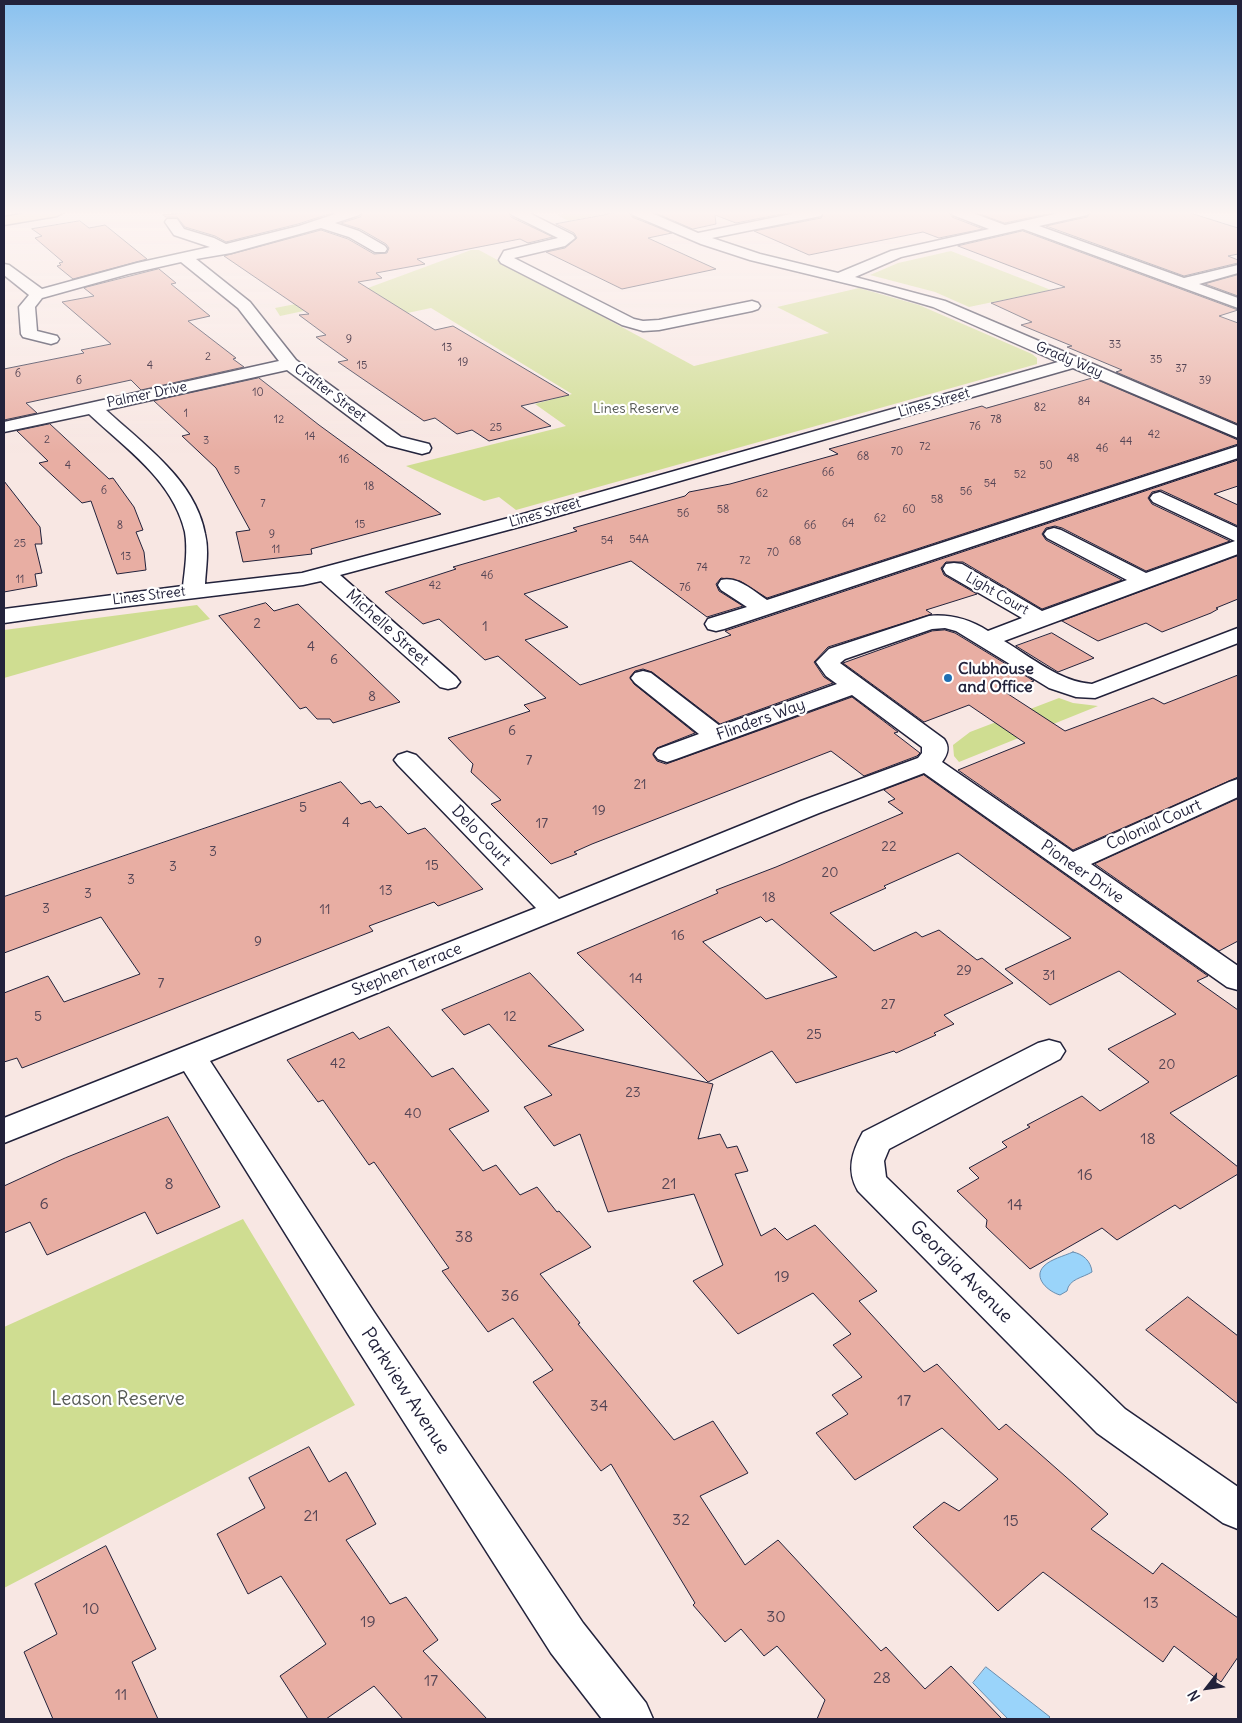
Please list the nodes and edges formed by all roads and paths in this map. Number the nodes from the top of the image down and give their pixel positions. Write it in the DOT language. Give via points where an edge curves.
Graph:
graph roads {
  1 [pos="47,292"];
  2 [pos="229,292"];
  3 [pos="569,292"];
  4 [pos="904,292"];
  5 [pos="1209,292"];
  6 [pos="37,295"];
  7 [pos="1238,303"];
  8 [pos="752,306"];
  9 [pos="616,317"];
  10 [pos="680,321"];
  11 [pos="51,339"];
  12 [pos="1076,362"];
  13 [pos="290,364"];
  14 [pos="92,407"];
  15 [pos="4,427"];
  16 [pos="1238,434"];
  17 [pos="422,448"];
  18 [pos="1238,452"];
  19 [pos="1160,498"];
  20 [pos="1054,534"];
  21 [pos="1238,536"];
  22 [pos="1238,548"];
  23 [pos="954,569"];
  24 [pos="326,574"];
  25 [pos="1145,581"];
  26 [pos="729,585"];
  27 [pos="194,591"];
  28 [pos="764,608"];
  29 [pos="4,616"];
  30 [pos="1039,619"];
  31 [pos="716,624"];
  32 [pos="1238,634"];
  33 [pos="987,639"];
  34 [pos="644,678"];
  35 [pos="448,682"];
  36 [pos="855,686"];
  37 [pos="717,736"];
  38 [pos="667,754"];
  39 [pos="407,760"];
  40 [pos="927,763"];
  41 [pos="1238,787"];
  42 [pos="1070,864"];
  43 [pos="555,911"];
  44 [pos="1235,975"];
  45 [pos="1049,1051"];
  46 [pos="190,1056"];
  47 [pos="4,1130"];
  48 [pos="1238,1510"];
  49 [pos="630,1719"];
  1 -- 6 [label="street"];
  2 -- 13 [label="street, Crafter Street" via="244,304"];
  3 -- 9 [label="street"];
  4 -- 12 [label="street, Grady Way"];
  5 -- 7 [label="street"];
  6 -- 11 [label="street" via="27,306 29,334"];
  8 -- 10 [label="street"];
  9 -- 10 [label="street" via="643,326"];
  9 -- 10 [label="street" via="647,310 666,313"];
  12 -- 16 [label="street, Grady Way"];
  12 -- 24 [label="street, Lines Street"];
  13 -- 14 [label="street, Palmer Drive"];
  13 -- 17 [label="street, Crafter Street" via="394,441"];
  14 -- 15 [label="street, Palmer Drive"];
  14 -- 27 [label="street" via="171,480 186,506 195,534"];
  18 -- 28 [label="street"];
  19 -- 21 [label="street"];
  20 -- 25 [label="street"];
  22 -- 25 [label="street"];
  23 -- 30 [label="street, Light Court"];
  24 -- 27 [label="street, Lines Street"];
  24 -- 35 [label="street, Michelle Street"];
  25 -- 30 [label="street"];
  26 -- 28 [label="street"];
  27 -- 29 [label="street, Lines Street"];
  28 -- 31 [label="street"];
  30 -- 33 [label="street"];
  32 -- 33 [label="street" via="1096,691 1076,690 1057,683"];
  33 -- 36 [label="street" via="964,626 945,621 929,623 837,654 828,662 834,671"];
  34 -- 37 [label="street"];
  36 -- 37 [label="street, Flinders Way"];
  36 -- 40 [label="street" via="935,744 935,754"];
  37 -- 38 [label="street, Flinders Way"];
  39 -- 43 [label="street, Delo Court"];
  40 -- 42 [label="street, Pioneer Drive"];
  40 -- 43 [label="street, Stephen Terrace"];
  41 -- 42 [label="street, Colonial Court"];
  42 -- 44 [label="street, Pioneer Drive"];
  43 -- 46 [label="street, Stephen Terrace"];
  45 -- 48 [label="street, Georgia Avenue" via="875,1141 867,1161 870,1182 1111,1421"];
  46 -- 47 [label="street, Stephen Terrace"];
  46 -- 49 [label="street, Parkview Avenue" via="567,1638"];
}
